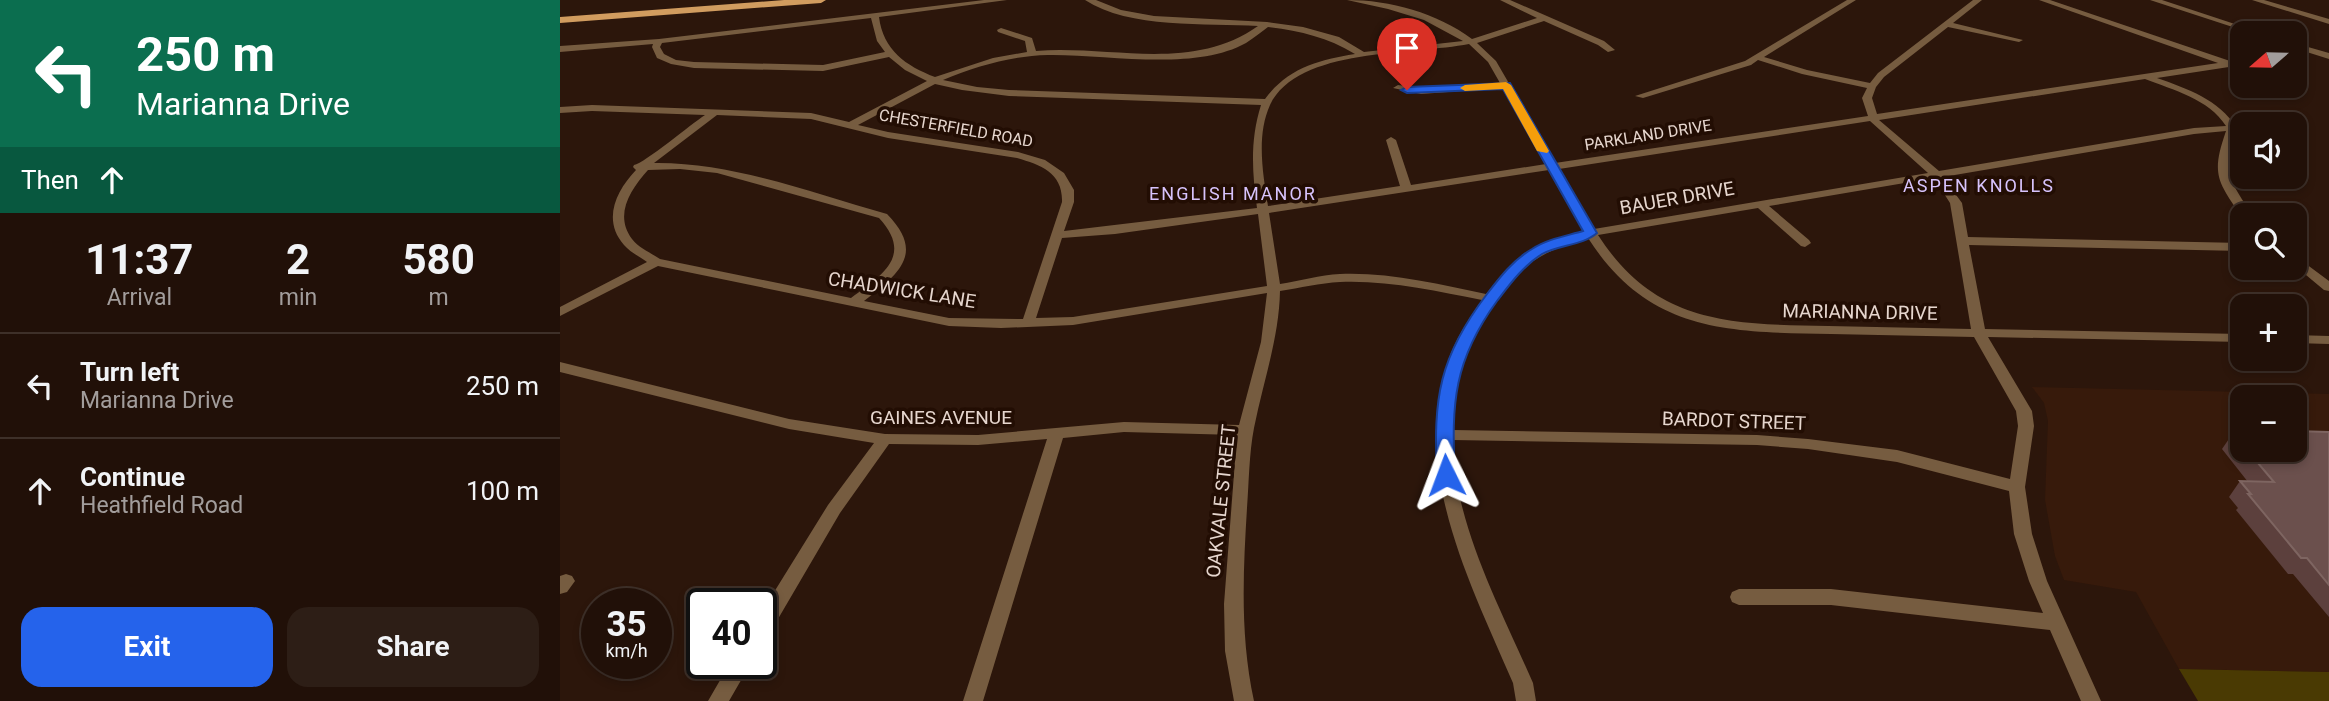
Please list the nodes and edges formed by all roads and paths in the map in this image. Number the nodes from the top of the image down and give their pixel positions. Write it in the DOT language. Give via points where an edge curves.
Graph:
graph roads {
  1 [pos="733,0"];
  2 [pos="821,0"];
  3 [pos="1003,0"];
  4 [pos="1089,0"];
  5 [pos="1351,0"];
  6 [pos="1504,0"];
  7 [pos="1852,0"];
  8 [pos="1978,0"];
  9 [pos="2043,0"];
  10 [pos="2154,0"];
  11 [pos="2256,0"];
  12 [pos="560,11"];
  13 [pos="626,12"];
  14 [pos="875,15"];
  15 [pos="1544,18"];
  16 [pos="560,20"];
  17 [pos="2329,22"];
  18 [pos="1947,24"];
  19 [pos="2230,24"];
  20 [pos="1265,25"];
  21 [pos="560,27"];
  22 [pos="1001,30"];
  23 [pos="2019,40"];
  24 [pos="659,41"];
  25 [pos="1472,41"];
  26 [pos="2329,44"];
  27 [pos="560,49"];
  28 [pos="2307,49"];
  29 [pos="1611,50"];
  30 [pos="1032,53"];
  31 [pos="890,54"];
  32 [pos="1363,55"];
  33 [pos="2329,56"];
  34 [pos="1759,58"];
  35 [pos="2230,64"];
  36 [pos="2144,76"];
  37 [pos="935,81"];
  38 [pos="1506,85"];
  39 [pos="1872,86"];
  40 [pos="1398,88"];
  41 [pos="1640,96"];
  42 [pos="1266,102"];
  43 [pos="560,110"];
  44 [pos="716,112"];
  45 [pos="1872,117"];
  46 [pos="2230,124"];
  47 [pos="851,125"];
  48 [pos="2230,128"];
  49 [pos="2230,133"];
  50 [pos="1391,140"];
  51 [pos="1551,165"];
  52 [pos="638,167"];
  53 [pos="1937,175"];
  54 [pos="1406,187"];
  55 [pos="2239,203"];
  56 [pos="1761,205"];
  57 [pos="1264,210"];
  58 [pos="1590,233"];
  59 [pos="1058,235"];
  60 [pos="1964,241"];
  61 [pos="1805,243"];
  62 [pos="2230,247"];
  63 [pos="656,262"];
  64 [pos="2307,269"];
  65 [pos="1274,287"];
  66 [pos="2329,287"];
  67 [pos="1489,298"];
  68 [pos="853,303"];
  69 [pos="560,312"];
  70 [pos="1028,323"];
  71 [pos="1979,333"];
  72 [pos="2230,338"];
  73 [pos="2307,339"];
  74 [pos="2329,340"];
  75 [pos="560,367"];
  76 [pos="1246,430"];
  77 [pos="1056,434"];
  78 [pos="1444,435"];
  79 [pos="885,439"];
  80 [pos="2017,487"];
  81 [pos="1739,597"];
  82 [pos="777,603"];
  83 [pos="2057,623"];
  84 [pos="731,679"];
  85 [pos="718,701"];
  86 [pos="972,701"];
  87 [pos="1244,701"];
  88 [pos="1526,701"];
  89 [pos="2091,701"];
  1 -- 13 [label="main road"];
  2 -- 13 [label="main road"];
  3 -- 14 [label="street"];
  4 -- 20 [label="street" via="1133,14"];
  5 -- 25 [label="street" via="1424,17"];
  6 -- 15 [label="street"];
  7 -- 34 [label="street"];
  8 -- 18 [label="street"];
  9 -- 35 [label="street"];
  10 -- 19 [label="street"];
  11 -- 17 [label="street"];
  12 -- 13 [label="main road"];
  13 -- 16 [label="main road"];
  13 -- 21 [label="main road"];
  14 -- 24 [label="street"];
  14 -- 31 [label="street" via="878,39"];
  15 -- 25 [label="street"];
  15 -- 29 [label="street"];
  18 -- 23 [label="street"];
  18 -- 39 [label="street"];
  20 -- 30 [label="street" via="1240,45 1205,54"];
  20 -- 32 [label="street" via="1314,32"];
  22 -- 30 [label="street" via="1029,40"];
  24 -- 27 [label="street"];
  24 -- 31 [label="street" via="660,56 694,65 823,68"];
  25 -- 32 [label="street"];
  25 -- 38 [label="street, MARIANNA DRIVE" via="1492,61"];
  26 -- 28 [label="street"];
  28 -- 33 [label="street"];
  30 -- 37 [label="street" via="993,60"];
  31 -- 37 [label="street"];
  32 -- 42 [label="street" via="1298,74"];
  34 -- 39 [label="street"];
  34 -- 41 [label="street"];
  35 -- 36 [label="street, PARKLAND DRIVE"];
  36 -- 45 [label="street, PARKLAND DRIVE"];
  36 -- 46 [label="street" via="2208,104"];
  37 -- 42 [label="street" via="1004,92"];
  37 -- 47 [label="street"];
  38 -- 40 [label="street" via="1421,91"];
  38 -- 51 [label="street, MARIANNA DRIVE"];
  39 -- 45 [label="street" via="1867,97"];
  42 -- 57 [label="street, OAKVALE STREET" via="1258,149"];
  43 -- 44 [label="street, CHESTERFIELD ROAD"];
  44 -- 47 [label="street, CHESTERFIELD ROAD" via="811,116"];
  44 -- 52 [label="street, CHADWICK LANE"];
  45 -- 51 [label="street, PARKLAND DRIVE"];
  45 -- 53 [label="street"];
  47 -- 59 [label="street, CHESTERFIELD ROAD" via="1041,162 1060,175 1068,190"];
  48 -- 53 [label="street, BAUER DRIVE"];
  49 -- 55 [label="street" via="2220,160 2223,178"];
  50 -- 54 [label="street"];
  51 -- 54 [label="street, PARKLAND DRIVE"];
  51 -- 58 [label="street, MARIANNA DRIVE"];
  52 -- 63 [label="street, CHADWICK LANE" via="615,197 609,223 624,245"];
  52 -- 68 [label="street" via="718,170 883,216 902,236 901,253 892,270"];
  53 -- 56 [label="street, BAUER DRIVE"];
  53 -- 60 [label="street" via="1956,203"];
  54 -- 57 [label="street, PARKLAND DRIVE"];
  56 -- 58 [label="street, BAUER DRIVE"];
  56 -- 61 [label="street"];
  57 -- 59 [label="street, PARKLAND DRIVE"];
  57 -- 65 [label="street, OAKVALE STREET"];
  58 -- 67 [label="street, BAUER DRIVE" via="1536,252"];
  58 -- 71 [label="street, MARIANNA DRIVE" via="1644,294 1706,321 1764,329"];
  59 -- 70 [label="street, CHESTERFIELD ROAD"];
  60 -- 62 [label="street"];
  60 -- 71 [label="street"];
  63 -- 68 [label="street, CHADWICK LANE"];
  63 -- 69 [label="street"];
  64 -- 66 [label="street"];
  65 -- 67 [label="street, CHADWICK LANE" via="1339,278 1382,279"];
  65 -- 70 [label="street, CHADWICK LANE" via="1073,321"];
  65 -- 76 [label="street, OAKVALE STREET" via="1272,333"];
  67 -- 78 [label="street, BAUER DRIVE" via="1457,353 1446,395"];
  68 -- 70 [label="street, CHADWICK LANE" via="949,322"];
  71 -- 72 [label="street, MARIANNA DRIVE"];
  71 -- 80 [label="street" via="2024,411"];
  73 -- 74 [label="street"];
  75 -- 79 [label="street, GAINES AVENUE" via="789,424"];
  76 -- 77 [label="street, GAINES AVENUE" via="1124,427"];
  76 -- 87 [label="street, OAKVALE STREET" via="1231,605 1235,663"];
  77 -- 79 [label="street, GAINES AVENUE" via="978,440"];
  77 -- 86 [label="street"];
  78 -- 80 [label="street, BARDOT STREET" via="1808,444 1897,456"];
  78 -- 88 [label="street, BAUER DRIVE" via="1446,475 1457,524"];
  79 -- 82 [label="street" via="834,509"];
  80 -- 83 [label="street" via="2023,534 2035,575"];
  81 -- 83 [label="street" via="1830,597"];
  83 -- 89 [label="street"];
  84 -- 85 [label="street"];
}
